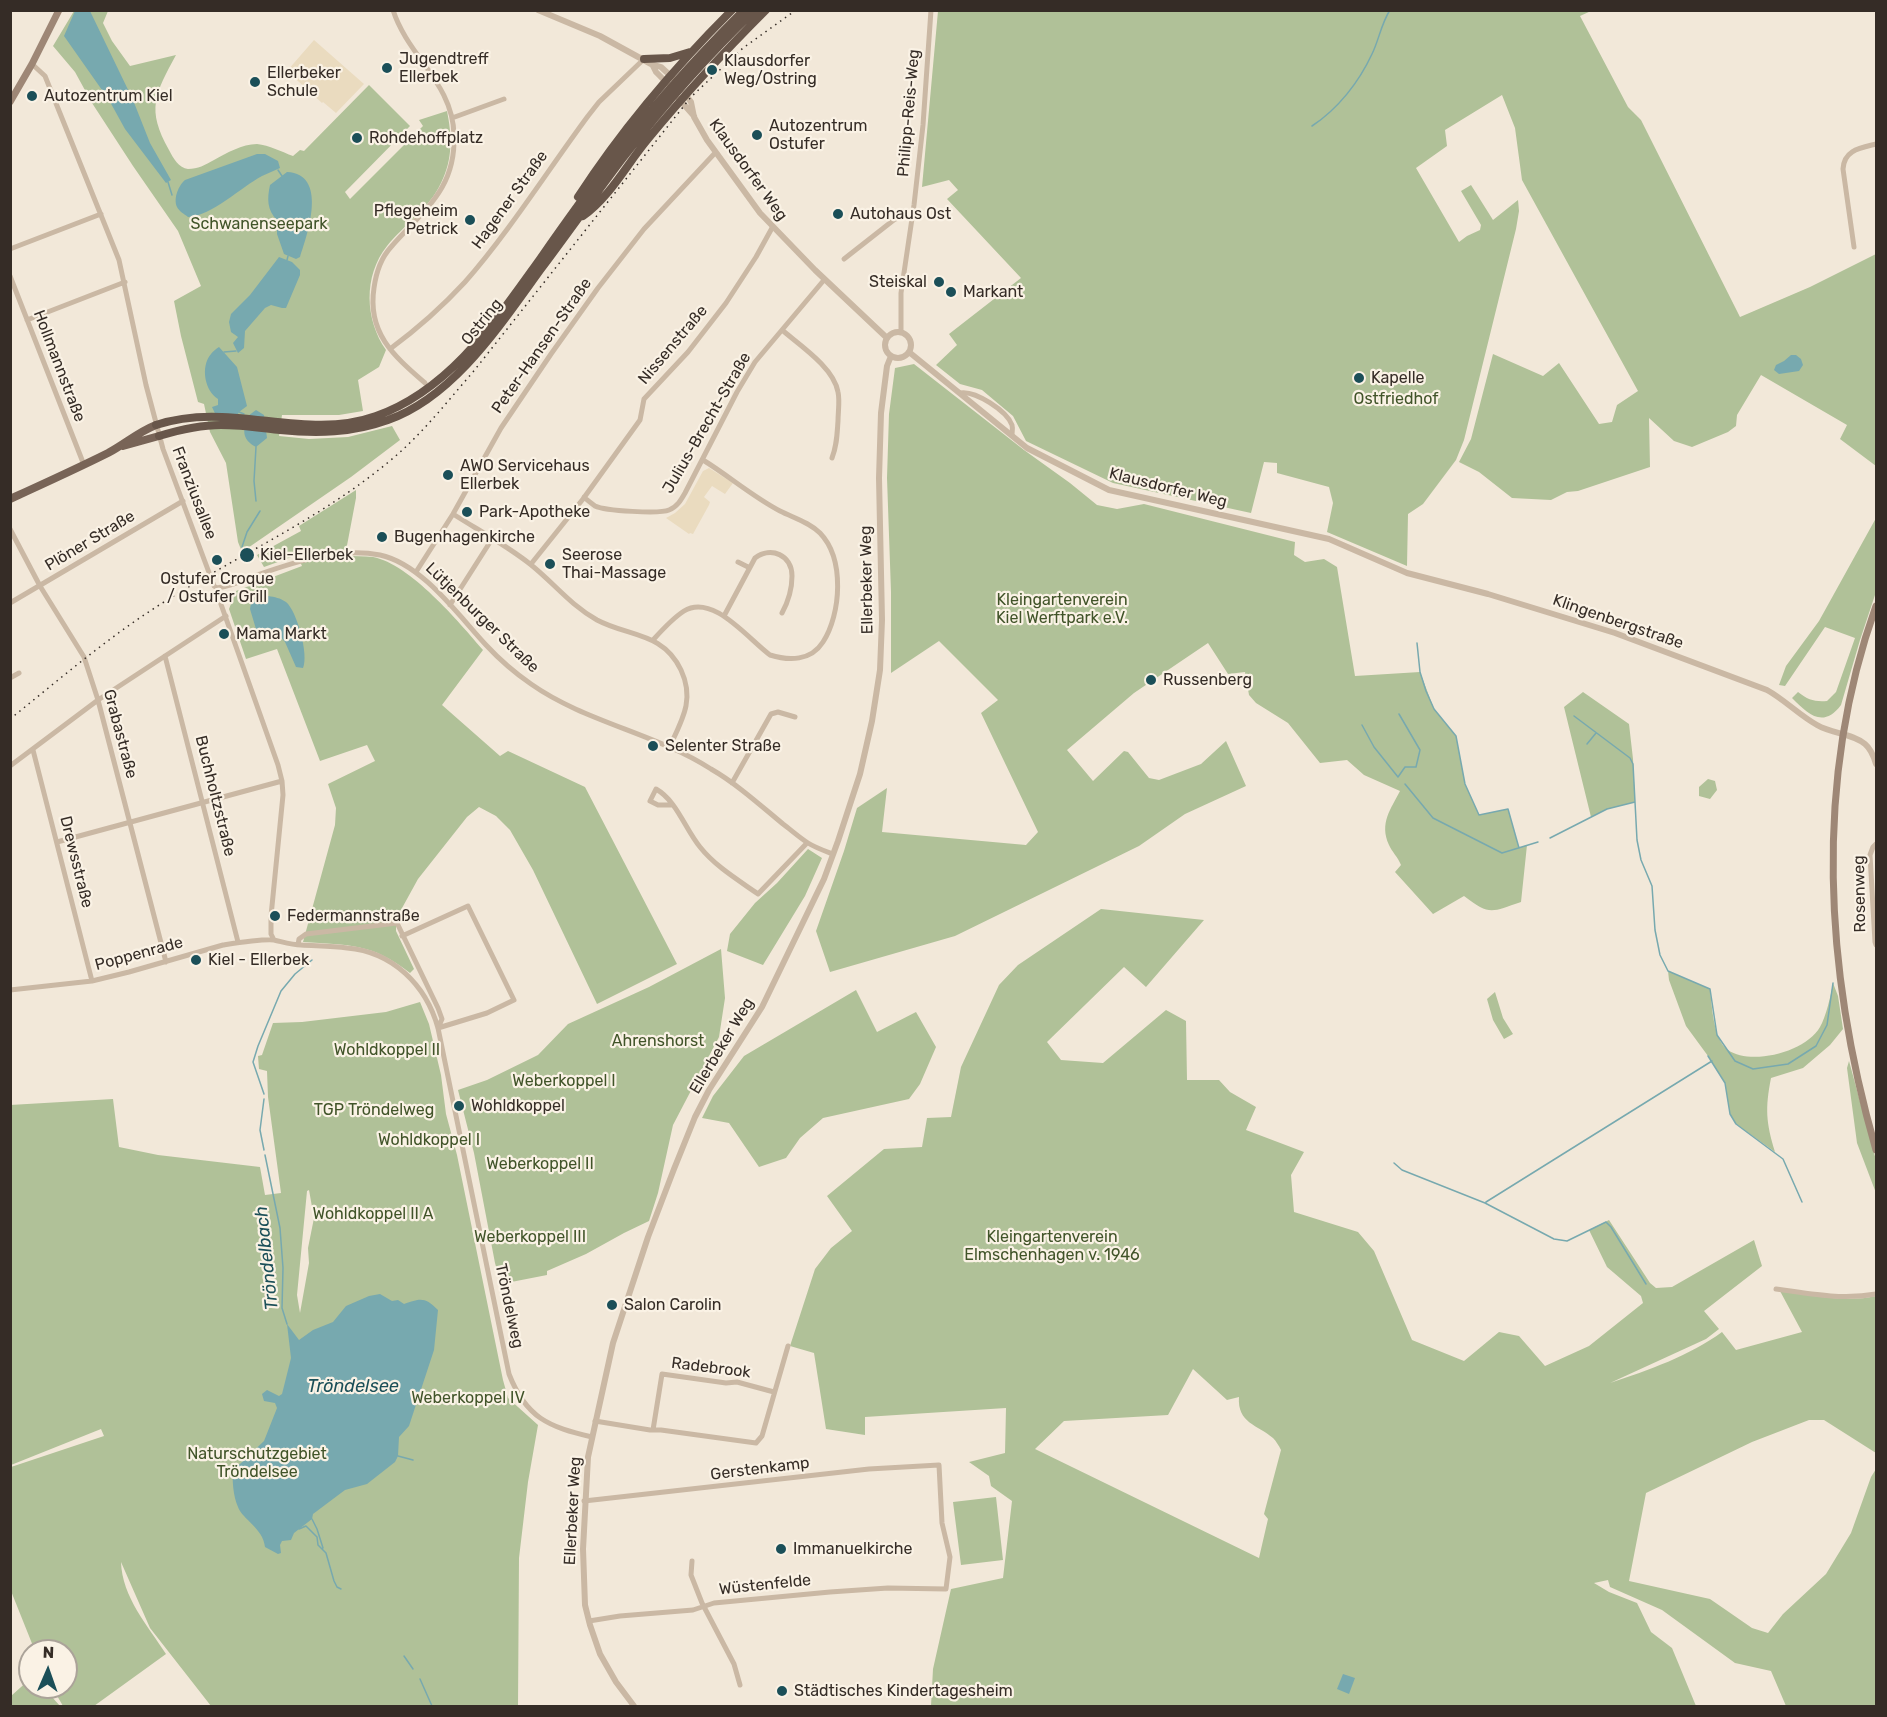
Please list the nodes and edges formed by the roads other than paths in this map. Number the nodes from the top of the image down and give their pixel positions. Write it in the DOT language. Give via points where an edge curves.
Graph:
graph roads {
  1 [pos="59,10"];
  2 [pos="393,10"];
  3 [pos="538,10"];
  4 [pos="732,10"];
  5 [pos="744,10"];
  6 [pos="755,10"];
  7 [pos="766,10"];
  8 [pos="931,10"];
  9 [pos="693,51"];
  10 [pos="648,61"];
  11 [pos="32,64"];
  12 [pos="669,79"];
  13 [pos="504,99"];
  14 [pos="684,99"];
  15 [pos="10,102"];
  16 [pos="452,118"];
  17 [pos="1876,144"];
  18 [pos="715,153"];
  19 [pos="100,214"];
  20 [pos="912,218"];
  21 [pos="575,223"];
  22 [pos="565,224"];
  23 [pos="772,228"];
  24 [pos="1854,247"];
  25 [pos="10,249"];
  26 [pos="844,260"];
  27 [pos="10,276"];
  28 [pos="824,280"];
  29 [pos="125,282"];
  30 [pos="27,320"];
  31 [pos="782,330"];
  32 [pos="901,332"];
  33 [pos="887,338"];
  34 [pos="390,350"];
  35 [pos="909,352"];
  36 [pos="891,356"];
  37 [pos="425,382"];
  38 [pos="960,393"];
  39 [pos="156,425"];
  40 [pos="282,427"];
  41 [pos="1012,435"];
  42 [pos="159,436"];
  43 [pos="118,447"];
  44 [pos="832,458"];
  45 [pos="703,460"];
  46 [pos="84,465"];
  47 [pos="584,497"];
  48 [pos="10,499"];
  49 [pos="183,501"];
  50 [pos="453,514"];
  51 [pos="10,528"];
  52 [pos="1329,538"];
  53 [pos="492,539"];
  54 [pos="738,562"];
  55 [pos="531,564"];
  56 [pos="748,567"];
  57 [pos="416,572"];
  58 [pos="40,586"];
  59 [pos="217,588"];
  60 [pos="10,603"];
  61 [pos="450,605"];
  62 [pos="1876,606"];
  63 [pos="782,613"];
  64 [pos="226,616"];
  65 [pos="724,616"];
  66 [pos="653,640"];
  67 [pos="165,656"];
  68 [pos="19,673"];
  69 [pos="10,678"];
  70 [pos="98,700"];
  71 [pos="795,717"];
  72 [pos="1843,734"];
  73 [pos="669,748"];
  74 [pos="33,750"];
  75 [pos="1876,764"];
  76 [pos="10,766"];
  77 [pos="282,780"];
  78 [pos="732,783"];
  79 [pos="202,801"];
  80 [pos="672,805"];
  81 [pos="129,823"];
  82 [pos="57,842"];
  83 [pos="807,843"];
  84 [pos="1876,844"];
  85 [pos="833,854"];
  86 [pos="402,936"];
  87 [pos="274,940"];
  88 [pos="238,942"];
  89 [pos="298,945"];
  90 [pos="1876,945"];
  91 [pos="166,962"];
  92 [pos="92,981"];
  93 [pos="10,990"];
  94 [pos="438,1028"];
  95 [pos="1876,1150"];
  96 [pos="1776,1289"];
  97 [pos="1876,1294"];
  98 [pos="788,1346"];
  99 [pos="774,1392"];
  100 [pos="595,1422"];
  101 [pos="653,1430"];
  102 [pos="592,1437"];
  103 [pos="584,1502"];
  104 [pos="692,1561"];
  105 [pos="946,1589"];
  106 [pos="705,1607"];
  107 [pos="589,1621"];
  108 [pos="740,1685"];
  109 [pos="634,1707"];
  1 -- 11 [label="main road"];
  2 -- 16 [label="street" via="409,45 434,76"];
  3 -- 10 [label="street, Klausdorfer Weg"];
  4 -- 9 [label="highway"];
  5 -- 22 [label="highway, Ostring" via="653,107"];
  6 -- 21 [label="highway, Ostring" via="679,88"];
  7 -- 14 [label="highway"];
  8 -- 20 [label="street, Philipp-Reis-Weg"];
  9 -- 10 [label="highway"];
  9 -- 12 [label="highway"];
  10 -- 12 [label="street, Klausdorfer Weg" via="661,67"];
  10 -- 34 [label="street, Hagener Straße" via="599,102 465,282"];
  11 -- 15 [label="main road"];
  11 -- 19 [label="street, Franziusallee" via="45,76"];
  12 -- 14 [label="street, Klausdorfer Weg"];
  12 -- 22 [label="highway" via="601,162"];
  13 -- 16 [label="street"];
  14 -- 18 [label="street, Klausdorfer Weg"];
  14 -- 21 [label="highway" via="605,195"];
  16 -- 34 [label="street" via="454,150 444,186 431,206 389,249 375,277 375,323"];
  17 -- 24 [label="street" via="1852,151 1843,162"];
  18 -- 23 [label="street, Klausdorfer Weg"];
  18 -- 50 [label="street, Peter-Hansen-Straße" via="660,210 598,288 501,428"];
  19 -- 25 [label="street"];
  19 -- 29 [label="street, Franziusallee"];
  20 -- 26 [label="street" via="895,219"];
  20 -- 32 [label="street, Philipp-Reis-Weg" via="901,293"];
  21 -- 40 [label="highway, Ostring" via="485,342 448,382 423,402 391,419 360,429 325,433"];
  22 -- 40 [label="highway, Ostring" via="478,339 420,396 358,422"];
  23 -- 28 [label="street, Klausdorfer Weg"];
  23 -- 47 [label="street, Nissenstraße" via="726,303 644,399 640,420"];
  27 -- 30 [label="street, Hollmannstraße"];
  28 -- 31 [label="street, Julius-Brecht-Straße"];
  28 -- 33 [label="street, Klausdorfer Weg"];
  29 -- 30 [label="street"];
  29 -- 39 [label="street, Franziusallee"];
  30 -- 46 [label="street, Hollmannstraße"];
  31 -- 44 [label="street" via="822,365 835,382 839,394 838,438"];
  31 -- 45 [label="street, Julius-Brecht-Straße" via="755,362"];
  32 -- 33 [label="street"];
  32 -- 35 [label="street, Klausdorfer Weg" via="909,339"];
  33 -- 36 [label="street" via="885,347"];
  34 -- 37 [label="street"];
  35 -- 36 [label="street"];
  35 -- 38 [label="street, Klausdorfer Weg"];
  36 -- 85 [label="street, Ellerbeker Weg" via="886,366 881,413 882,620 878,687 862,765"];
  38 -- 41 [label="street, Klausdorfer Weg"];
  38 -- 41 [label="street, Klausdorfer Weg" via="982,397 1007,418 1013,427"];
  39 -- 40 [label="highway, Ostring" via="198,416 229,417"];
  39 -- 42 [label="street, Franziusallee"];
  39 -- 43 [label="main road, Ostring"];
  40 -- 42 [label="highway, Ostring" via="199,427"];
  41 -- 52 [label="street, Klausdorfer Weg" via="1027,448 1109,490"];
  42 -- 43 [label="main road, Ostring"];
  42 -- 49 [label="street, Franziusallee"];
  43 -- 46 [label="main road, Ostring"];
  45 -- 47 [label="street, Julius-Brecht-Straße" via="681,500 666,511 602,508"];
  45 -- 65 [label="street" via="779,510 813,527 828,543 837,570 831,628 820,646 807,656 789,659 770,655"];
  46 -- 48 [label="main road, Ostring"];
  47 -- 55 [label="street, Nissenstraße"];
  49 -- 58 [label="street, Plöner Straße"];
  49 -- 59 [label="street, Franziusallee"];
  50 -- 53 [label="street"];
  50 -- 57 [label="street, Peter-Hansen-Straße"];
  51 -- 58 [label="street, Grabastraße"];
  52 -- 72 [label="street, Klingenbergstraße" via="1407,573 1615,633 1767,690 1817,725"];
  53 -- 55 [label="street"];
  53 -- 61 [label="street"];
  54 -- 56 [label="street"];
  55 -- 66 [label="street" via="565,598 596,619"];
  56 -- 63 [label="street" via="761,553 775,552 783,557 792,577"];
  56 -- 65 [label="street"];
  57 -- 59 [label="street, Lütjenburger Straße" via="383,556 345,554 298,560"];
  57 -- 61 [label="street, Lütjenburger Straße"];
  58 -- 60 [label="street, Plöner Straße"];
  58 -- 70 [label="street, Grabastraße" via="84,657"];
  59 -- 64 [label="street, Franziusallee"];
  61 -- 73 [label="street, Lütjenburger Straße" via="487,646 544,693"];
  62 -- 72 [label="main road" via="1854,678"];
  64 -- 67 [label="street"];
  64 -- 77 [label="street, Franziusallee"];
  65 -- 66 [label="street" via="707,607 692,608 664,627"];
  66 -- 73 [label="street" via="669,652 686,684 687,706"];
  67 -- 70 [label="street"];
  67 -- 79 [label="street, Buchholtzstraße"];
  68 -- 69 [label="street"];
  70 -- 74 [label="street"];
  70 -- 81 [label="street, Grabastraße"];
  71 -- 78 [label="street" via="771,714"];
  72 -- 75 [label="street, Klingenbergstraße" via="1866,745"];
  72 -- 95 [label="main road" via="1833,855 1838,962 1848,1036"];
  73 -- 78 [label="street, Lütjenburger Straße"];
  74 -- 76 [label="street"];
  74 -- 82 [label="street, Drewsstraße"];
  77 -- 79 [label="street"];
  77 -- 87 [label="street, Franziusallee" via="270,931"];
  78 -- 83 [label="street, Lütjenburger Straße"];
  79 -- 81 [label="street"];
  79 -- 88 [label="street, Buchholtzstraße"];
  80 -- 83 [label="street" via="702,849 758,894"];
  81 -- 82 [label="street"];
  81 -- 91 [label="street, Grabastraße"];
  82 -- 92 [label="street, Drewsstraße"];
  83 -- 85 [label="street, Lütjenburger Straße"];
  84 -- 90 [label="street, Rosenweg" via="1870,855"];
  85 -- 100 [label="street, Ellerbeker Weg" via="762,1007 695,1117 623,1308"];
  86 -- 89 [label="street" via="397,923 384,923 306,934"];
  86 -- 94 [label="street, Tröndelweg" via="438,1008 442,1019"];
  86 -- 94 [label="street" via="468,906 514,1000"];
  87 -- 88 [label="street, Poppenrade"];
  87 -- 89 [label="street, Tröndelweg"];
  88 -- 91 [label="street, Poppenrade"];
  89 -- 94 [label="street, Tröndelweg" via="365,951 391,962 418,987"];
  91 -- 92 [label="street, Poppenrade"];
  92 -- 93 [label="street, Poppenrade"];
  94 -- 102 [label="street, Tröndelweg" via="509,1374 520,1398 536,1415 561,1429"];
  96 -- 97 [label="street" via="1843,1297"];
  98 -- 99 [label="street"];
  99 -- 101 [label="street" via="762,1436 756,1443"];
  99 -- 101 [label="street, Radebrook" via="663,1374"];
  100 -- 101 [label="street"];
  100 -- 102 [label="street, Ellerbeker Weg"];
  102 -- 103 [label="street, Ellerbeker Weg"];
  103 -- 105 [label="street, Gerstenkamp" via="869,1469 939,1465 942,1523 950,1557"];
  103 -- 107 [label="street, Ellerbeker Weg" via="583,1584"];
  104 -- 106 [label="street" via="691,1575"];
  105 -- 106 [label="street, Wüstenfelde" via="859,1590"];
  106 -- 107 [label="street, Wüstenfelde"];
  106 -- 108 [label="street" via="734,1664"];
  107 -- 109 [label="street, Ellerbeker Weg" via="607,1666"];
}
